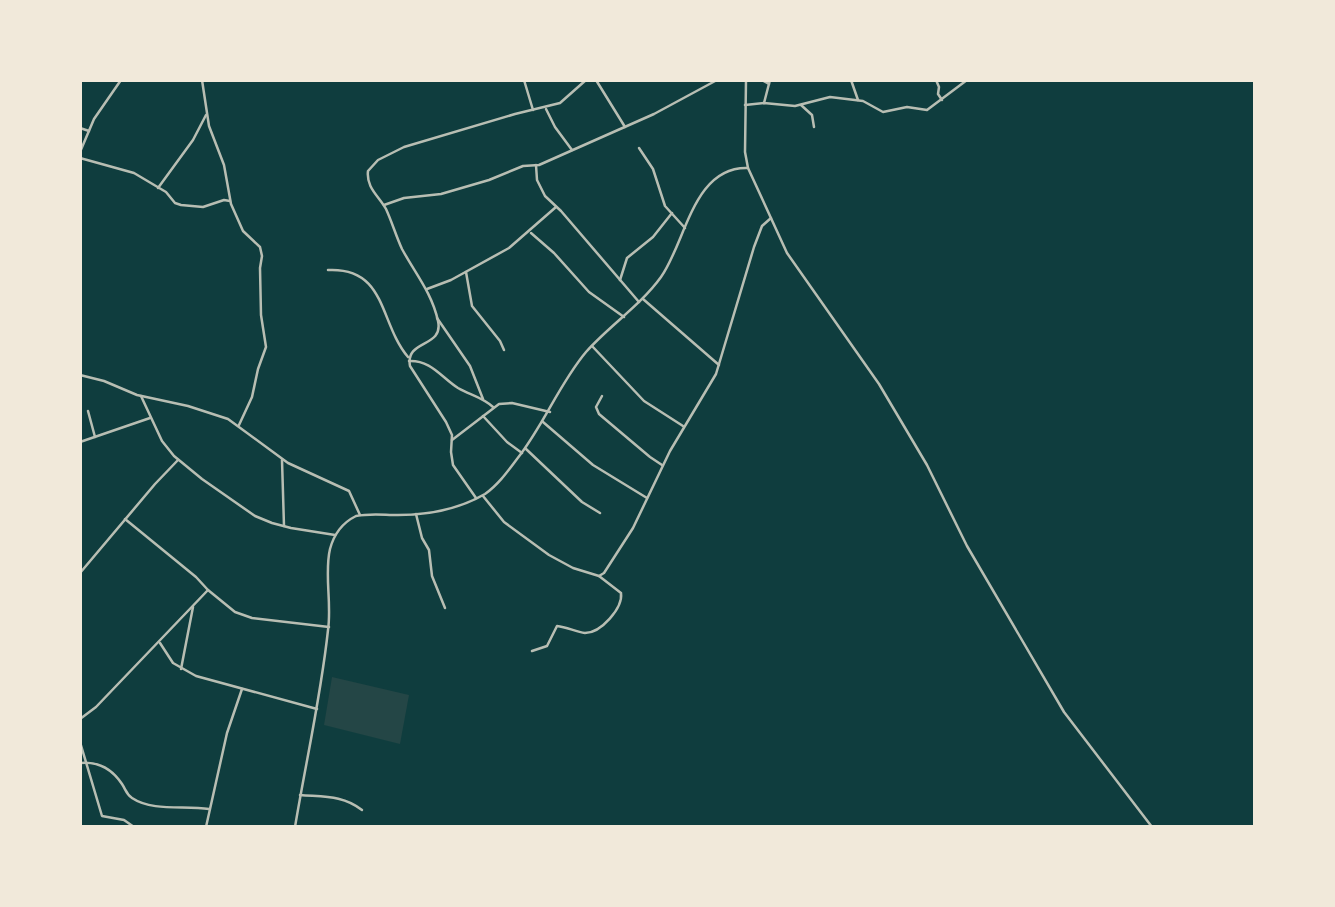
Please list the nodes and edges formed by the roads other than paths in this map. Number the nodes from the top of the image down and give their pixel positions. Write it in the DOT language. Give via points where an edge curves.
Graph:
graph roads {
  1 [pos="121,80"];
  2 [pos="202,80"];
  3 [pos="524,80"];
  4 [pos="586,80"];
  5 [pos="596,80"];
  6 [pos="717,80"];
  7 [pos="746,80"];
  8 [pos="762,80"];
  9 [pos="851,80"];
  10 [pos="936,80"];
  11 [pos="967,80"];
  12 [pos="770,82"];
  13 [pos="858,100"];
  14 [pos="942,100"];
  15 [pos="764,103"];
  16 [pos="801,104"];
  17 [pos="746,105"];
  18 [pos="546,108"];
  19 [pos="533,110"];
  20 [pos="206,114"];
  21 [pos="625,127"];
  22 [pos="814,127"];
  23 [pos="80,128"];
  24 [pos="89,131"];
  25 [pos="639,148"];
  26 [pos="572,150"];
  27 [pos="80,152"];
  28 [pos="80,158"];
  29 [pos="536,165"];
  30 [pos="748,168"];
  31 [pos="158,188"];
  32 [pos="230,201"];
  33 [pos="384,205"];
  34 [pos="556,206"];
  35 [pos="672,214"];
  36 [pos="771,218"];
  37 [pos="685,228"];
  38 [pos="530,232"];
  39 [pos="328,270"];
  40 [pos="466,272"];
  41 [pos="620,280"];
  42 [pos="428,289"];
  43 [pos="641,301"];
  44 [pos="624,317"];
  45 [pos="437,318"];
  46 [pos="592,346"];
  47 [pos="504,350"];
  48 [pos="409,360"];
  49 [pos="719,365"];
  50 [pos="80,375"];
  51 [pos="141,396"];
  52 [pos="602,396"];
  53 [pos="484,398"];
  54 [pos="493,407"];
  55 [pos="89,411"];
  56 [pos="550,412"];
  57 [pos="483,415"];
  58 [pos="151,417"];
  59 [pos="543,422"];
  60 [pos="239,425"];
  61 [pos="684,426"];
  62 [pos="95,438"];
  63 [pos="452,440"];
  64 [pos="80,442"];
  65 [pos="524,451"];
  66 [pos="282,458"];
  67 [pos="178,460"];
  68 [pos="662,465"];
  69 [pos="482,495"];
  70 [pos="476,498"];
  71 [pos="647,498"];
  72 [pos="600,513"];
  73 [pos="416,514"];
  74 [pos="360,515"];
  75 [pos="125,519"];
  76 [pos="284,526"];
  77 [pos="335,535"];
  78 [pos="80,573"];
  79 [pos="599,576"];
  80 [pos="208,590"];
  81 [pos="193,605"];
  82 [pos="444,608"];
  83 [pos="329,627"];
  84 [pos="160,642"];
  85 [pos="532,650"];
  86 [pos="181,668"];
  87 [pos="242,689"];
  88 [pos="317,709"];
  89 [pos="80,719"];
  90 [pos="80,742"];
  91 [pos="80,762"];
  92 [pos="87,762"];
  93 [pos="300,795"];
  94 [pos="209,809"];
  95 [pos="362,810"];
  96 [pos="134,827"];
  97 [pos="206,827"];
  98 [pos="295,827"];
  99 [pos="1152,827"];
  1 -- 24 [label="street"];
  2 -- 20 [label="street"];
  3 -- 19 [label="street"];
  4 -- 18 [label="street" via="567,99"];
  5 -- 21 [label="street"];
  6 -- 21 [label="street"];
  7 -- 17 [label="street"];
  8 -- 12 [label="street"];
  9 -- 13 [label="street"];
  10 -- 14 [label="street"];
  11 -- 14 [label="street"];
  12 -- 15 [label="street"];
  13 -- 14 [label="street" via="887,111 927,110"];
  13 -- 16 [label="street" via="830,97"];
  15 -- 16 [label="street"];
  15 -- 17 [label="street"];
  16 -- 22 [label="street" via="812,115"];
  17 -- 30 [label="street"];
  18 -- 19 [label="street"];
  18 -- 26 [label="street"];
  19 -- 33 [label="street" via="428,139 378,160 367,177"];
  20 -- 31 [label="street"];
  20 -- 32 [label="street" via="224,165"];
  21 -- 26 [label="street"];
  23 -- 24 [label="street"];
  24 -- 27 [label="street"];
  25 -- 35 [label="street"];
  26 -- 29 [label="street"];
  28 -- 31 [label="street" via="123,168"];
  29 -- 33 [label="street" via="441,194"];
  29 -- 34 [label="street" via="540,187"];
  30 -- 36 [label="street"];
  30 -- 37 [label="street" via="733,168 717,177 697,200"];
  31 -- 32 [label="street" via="184,206"];
  32 -- 60 [label="street" via="239,225 262,252 261,315 267,341"];
  33 -- 42 [label="street" via="401,247"];
  34 -- 38 [label="street"];
  34 -- 41 [label="street"];
  35 -- 37 [label="street"];
  35 -- 41 [label="street" via="627,258"];
  36 -- 49 [label="street" via="762,226 754,247"];
  36 -- 99 [label="street" via="799,273 866,363 928,465 967,546 1064,712"];
  37 -- 43 [label="street" via="668,265"];
  38 -- 40 [label="street"];
  38 -- 44 [label="street" via="589,292"];
  39 -- 48 [label="street" via="348,270 369,283"];
  40 -- 42 [label="street"];
  40 -- 47 [label="street" via="472,306"];
  41 -- 43 [label="street"];
  42 -- 45 [label="street"];
  43 -- 44 [label="street"];
  43 -- 49 [label="street"];
  44 -- 46 [label="street"];
  45 -- 48 [label="street" via="437,333 412,351"];
  45 -- 53 [label="street" via="470,366"];
  46 -- 56 [label="street"];
  46 -- 61 [label="street" via="644,401"];
  48 -- 53 [label="street" via="429,365 459,388"];
  48 -- 63 [label="street"];
  49 -- 61 [label="street"];
  50 -- 51 [label="street"];
  51 -- 58 [label="street"];
  51 -- 60 [label="street" via="202,410"];
  52 -- 68 [label="street" via="596,407 600,414"];
  53 -- 54 [label="street"];
  54 -- 56 [label="street" via="512,403"];
  54 -- 57 [label="street"];
  55 -- 62 [label="street"];
  56 -- 59 [label="street"];
  57 -- 63 [label="street"];
  57 -- 65 [label="street" via="507,442"];
  58 -- 62 [label="street"];
  58 -- 67 [label="street"];
  59 -- 65 [label="street"];
  59 -- 71 [label="street" via="593,466"];
  60 -- 66 [label="street"];
  61 -- 68 [label="street"];
  62 -- 64 [label="street"];
  63 -- 70 [label="street" via="453,465"];
  65 -- 69 [label="street"];
  65 -- 72 [label="street"];
  66 -- 74 [label="street" via="349,491"];
  66 -- 76 [label="street"];
  67 -- 75 [label="street"];
  67 -- 76 [label="street" via="255,516"];
  68 -- 71 [label="street"];
  69 -- 70 [label="street"];
  69 -- 79 [label="street" via="504,522 548,555"];
  70 -- 73 [label="street"];
  71 -- 79 [label="street" via="612,564"];
  73 -- 74 [label="street"];
  73 -- 82 [label="street"];
  74 -- 77 [label="street"];
  75 -- 78 [label="street"];
  75 -- 80 [label="street"];
  76 -- 77 [label="street"];
  77 -- 83 [label="street" via="329,556"];
  79 -- 85 [label="street" via="621,593 616,611 590,632 557,626 547,646"];
  80 -- 81 [label="street"];
  80 -- 83 [label="street" via="246,617"];
  81 -- 84 [label="street"];
  81 -- 86 [label="street"];
  83 -- 88 [label="street"];
  84 -- 86 [label="street"];
  84 -- 89 [label="street"];
  86 -- 87 [label="street"];
  87 -- 88 [label="street"];
  87 -- 94 [label="street"];
  88 -- 93 [label="street"];
  90 -- 92 [label="street"];
  91 -- 92 [label="street"];
  92 -- 94 [label="street" via="106,767 138,801"];
  92 -- 96 [label="street" via="102,816"];
  93 -- 95 [label="street" via="337,797"];
  93 -- 98 [label="street"];
  94 -- 97 [label="street"];
}
